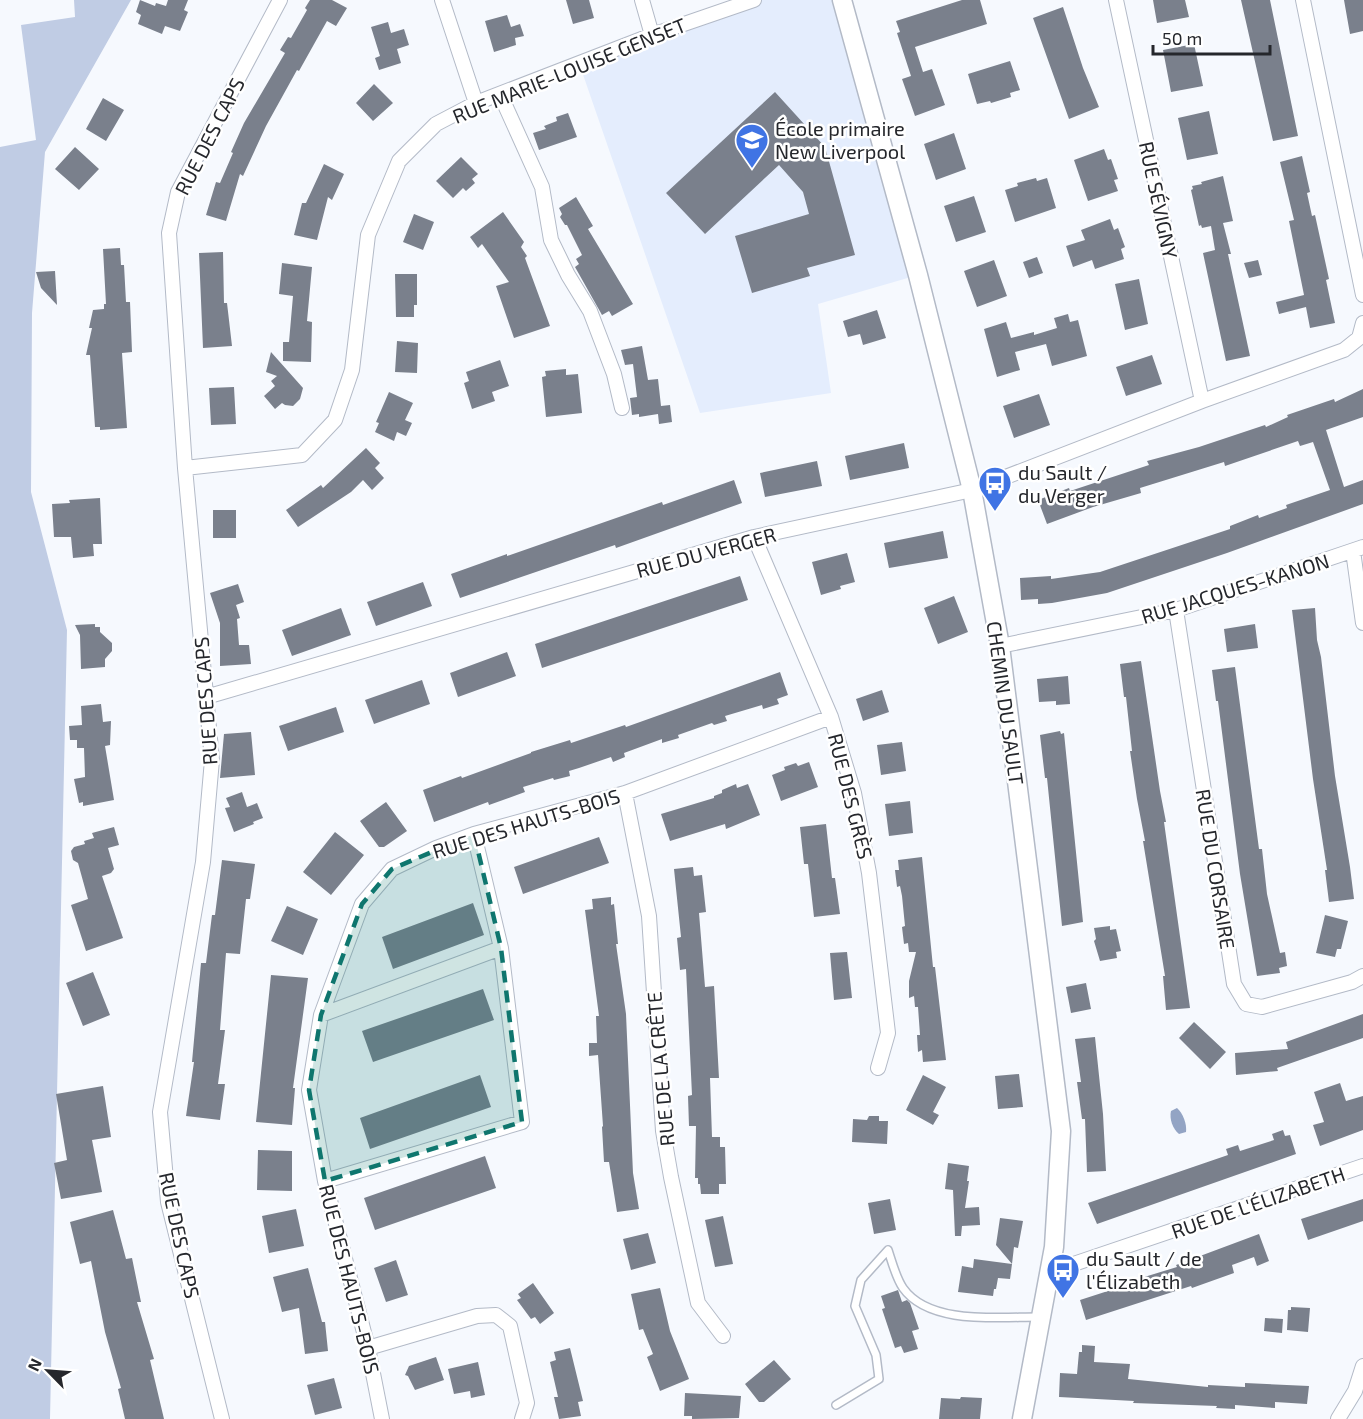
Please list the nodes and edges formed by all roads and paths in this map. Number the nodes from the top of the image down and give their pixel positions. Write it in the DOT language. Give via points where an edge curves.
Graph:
graph roads {
  1 [pos="280,0"];
  2 [pos="442,0"];
  3 [pos="642,0"];
  4 [pos="754,0"];
  5 [pos="842,0"];
  6 [pos="1116,0"];
  7 [pos="1303,0"];
  8 [pos="652,35"];
  9 [pos="500,94"];
  10 [pos="476,103"];
  11 [pos="1363,294"];
  12 [pos="1363,323"];
  13 [pos="1202,401"];
  14 [pos="622,408"];
  15 [pos="185,468"];
  16 [pos="972,490"];
  17 [pos="754,537"];
  18 [pos="1358,549"];
  19 [pos="1176,610"];
  20 [pos="1363,623"];
  21 [pos="1000,646"];
  22 [pos="206,697"];
  23 [pos="831,717"];
  24 [pos="625,793"];
  25 [pos="474,834"];
  26 [pos="501,948"];
  27 [pos="1363,976"];
  28 [pos="321,1015"];
  29 [pos="878,1068"];
  30 [pos="1363,1166"];
  31 [pos="325,1180"];
  32 [pos="1050,1272"];
  33 [pos="1041,1317"];
  34 [pos="723,1336"];
  35 [pos="368,1348"];
  36 [pos="1363,1366"];
  37 [pos="836,1405"];
  38 [pos="222,1419"];
  39 [pos="382,1419"];
  40 [pos="522,1419"];
  41 [pos="1022,1419"];
  42 [pos="1338,1419"];
  1 -- 15 [label="street, RUE DES CAPS" via="178,192 169,233"];
  2 -- 10 [label="street"];
  3 -- 8 [label="street"];
  4 -- 8 [label="street, RUE MARIE-LOUISE GENSET"];
  5 -- 16 [label="street, CHEMIN DU SAULT"];
  6 -- 13 [label="street, RUE SÉVIGNY"];
  7 -- 11 [label="street"];
  8 -- 9 [label="street, RUE MARIE-LOUISE GENSET"];
  9 -- 10 [label="street, RUE MARIE-LOUISE GENSET"];
  9 -- 14 [label="street" via="542,187 551,240 591,311"];
  10 -- 15 [label="street, RUE MARIE-LOUISE GENSET" via="436,124 399,160 368,235 352,370 335,420 302,454"];
  12 -- 13 [label="street, RUE DU VERGER" via="1359,338 1344,350"];
  13 -- 16 [label="street, RUE DU VERGER"];
  15 -- 22 [label="street, RUE DES CAPS"];
  16 -- 17 [label="street, RUE DU VERGER"];
  16 -- 21 [label="street, CHEMIN DU SAULT"];
  17 -- 22 [label="street, RUE DU VERGER"];
  17 -- 23 [label="street, RUE DES GRÈS"];
  18 -- 19 [label="street, RUE JACQUES-KANON"];
  18 -- 20 [label="street"];
  19 -- 21 [label="street, RUE JACQUES-KANON"];
  19 -- 27 [label="street, RUE DU CORSAIRE" via="1234,984 1246,1004 1262,1006"];
  21 -- 32 [label="street, CHEMIN DU SAULT" via="1060,1131"];
  22 -- 38 [label="street, RUE DES CAPS" via="212,760 203,862 160,1112 168,1202"];
  23 -- 24 [label="street, RUE DES HAUTS-BOIS"];
  23 -- 29 [label="street, RUE DES GRÈS" via="854,793 869,873 888,1033"];
  24 -- 25 [label="street, RUE DES HAUTS-BOIS"];
  24 -- 34 [label="street, RUE DE LA CRÊTE" via="649,916 663,1131 671,1177 698,1303"];
  25 -- 26 [label="street"];
  25 -- 28 [label="street, RUE DES HAUTS-BOIS" via="392,869 362,904"];
  26 -- 28 [label="street"];
  26 -- 31 [label="street" via="522,1122"];
  28 -- 31 [label="street, RUE DES HAUTS-BOIS" via="309,1090"];
  30 -- 32 [label="street, RUE DE L'ÉLIZABETH"];
  31 -- 35 [label="street, RUE DES HAUTS-BOIS"];
  32 -- 33 [label="street, CHEMIN DU SAULT"];
  33 -- 37 [label="lane" via="963,1317 922,1306 903,1288 888,1250 861,1280 855,1306 876,1355 879,1379"];
  33 -- 41 [label="street, CHEMIN DU SAULT"];
  35 -- 39 [label="street, RUE DES HAUTS-BOIS"];
  35 -- 40 [label="street" via="477,1316 496,1316 510,1326 527,1403"];
  36 -- 42 [label="street"];
}
